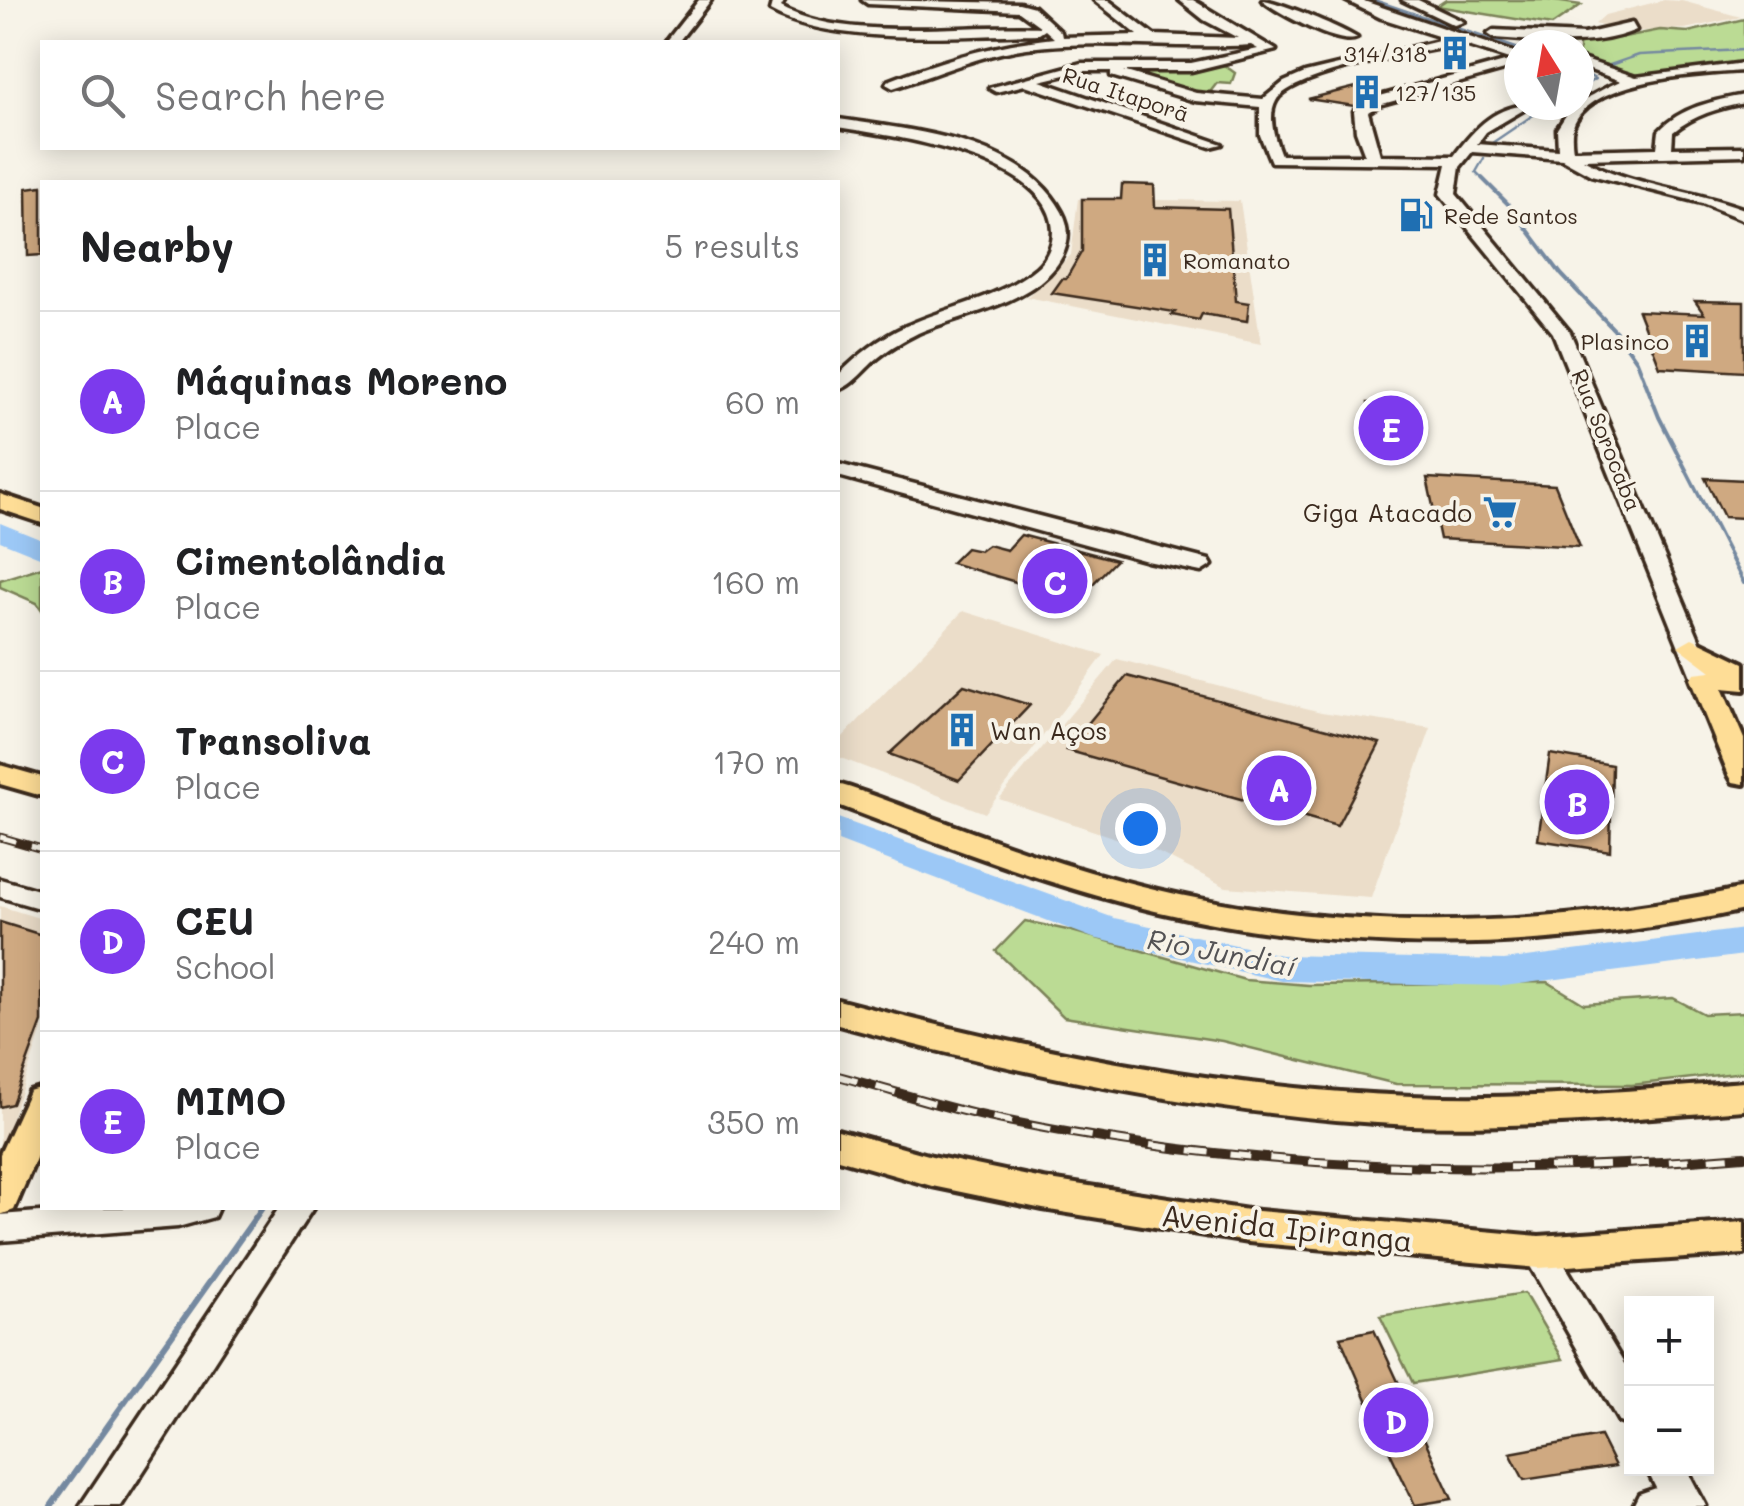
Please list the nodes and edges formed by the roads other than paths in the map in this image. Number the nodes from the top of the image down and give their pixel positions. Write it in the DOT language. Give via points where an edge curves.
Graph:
graph roads {
  1 [pos="705,0"];
  2 [pos="779,0"];
  3 [pos="868,0"];
  4 [pos="1100,0"];
  5 [pos="1185,0"];
  6 [pos="1268,0"];
  7 [pos="1351,0"];
  8 [pos="1408,0"];
  9 [pos="1632,27"];
  10 [pos="1056,34"];
  11 [pos="1494,34"];
  12 [pos="1351,38"];
  13 [pos="1504,38"];
  14 [pos="674,40"];
  15 [pos="1151,40"];
  16 [pos="1461,40"];
  17 [pos="1264,44"];
  18 [pos="1504,55"];
  19 [pos="1504,64"];
  20 [pos="1594,67"];
  21 [pos="1744,67"];
  22 [pos="1104,68"];
  23 [pos="1632,80"];
  24 [pos="1024,81"];
  25 [pos="893,84"];
  26 [pos="996,88"];
  27 [pos="1744,99"];
  28 [pos="1267,104"];
  29 [pos="1504,116"];
  30 [pos="840,123"];
  31 [pos="1216,144"];
  32 [pos="1744,151"];
  33 [pos="1664,152"];
  34 [pos="1464,153"];
  35 [pos="1566,155"];
  36 [pos="1374,159"];
  37 [pos="1744,216"];
  38 [pos="1060,222"];
  39 [pos="840,370"];
  40 [pos="840,382"];
  41 [pos="840,471"];
  42 [pos="0,500"];
  43 [pos="40,515"];
  44 [pos="1201,565"];
  45 [pos="1692,646"];
  46 [pos="1744,673"];
  47 [pos="1744,681"];
  48 [pos="1708,689"];
  49 [pos="1744,708"];
  50 [pos="1736,729"];
  51 [pos="0,774"];
  52 [pos="1744,775"];
  53 [pos="40,786"];
  54 [pos="840,795"];
  55 [pos="0,888"];
  56 [pos="1744,898"];
  57 [pos="40,899"];
  58 [pos="840,1013"];
  59 [pos="1744,1096"];
  60 [pos="40,1106"];
  61 [pos="840,1145"];
  62 [pos="0,1198"];
  63 [pos="194,1210"];
  64 [pos="296,1210"];
  65 [pos="0,1228"];
  66 [pos="1744,1238"];
  67 [pos="1539,1252"];
  68 [pos="1624,1397"];
  69 [pos="99,1506"];
  1 -- 14 [label="street"];
  2 -- 10 [label="street" via="774,8 780,15 820,26"];
  3 -- 10 [label="street" via="1019,7"];
  4 -- 15 [label="street"];
  5 -- 17 [label="street"];
  6 -- 12 [label="street"];
  7 -- 16 [label="street"];
  8 -- 11 [label="street"];
  9 -- 11 [label="street" via="1599,36"];
  10 -- 15 [label="street"];
  10 -- 25 [label="street"];
  11 -- 13 [label="street"];
  15 -- 17 [label="street"];
  16 -- 18 [label="street"];
  16 -- 28 [label="street" via="1304,79"];
  17 -- 22 [label="street" via="1270,50 1265,53 1210,65"];
  19 -- 36 [label="street" via="1361,111"];
  20 -- 23 [label="street"];
  21 -- 23 [label="street"];
  22 -- 24 [label="street"];
  22 -- 28 [label="street" via="1195,97"];
  23 -- 35 [label="street" via="1571,114 1561,132"];
  24 -- 26 [label="street"];
  24 -- 31 [label="street, Rua Itaporã"];
  27 -- 33 [label="street" via="1678,120 1666,130"];
  28 -- 36 [label="street" via="1272,155 1288,161"];
  29 -- 34 [label="street" via="1481,128"];
  30 -- 38 [label="street" via="922,136 992,161 1052,200"];
  32 -- 33 [label="street"];
  33 -- 35 [label="street"];
  34 -- 35 [label="street"];
  34 -- 36 [label="street"];
  34 -- 45 [label="street, Rua Sorocaba" via="1448,194 1562,332"];
  35 -- 37 [label="street" via="1596,172"];
  38 -- 39 [label="street" via="1010,284 878,338"];
  38 -- 40 [label="street" via="1061,243 1043,272 888,342"];
  41 -- 44 [label="street"];
  42 -- 43 [label="main road"];
  45 -- 46 [label="main road"];
  45 -- 48 [label="street, Rua Sorocaba"];
  47 -- 48 [label="main road"];
  48 -- 49 [label="main road"];
  48 -- 50 [label="main road, Rua Sorocaba"];
  50 -- 52 [label="main road, Rua Sorocaba"];
  51 -- 53 [label="main road"];
  54 -- 56 [label="main road" via="1098,884 1203,910 1305,924 1504,931 1599,924"];
  55 -- 57 [label="street"];
  58 -- 59 [label="main road" via="1101,1073 1367,1108 1506,1111"];
  60 -- 62 [label="main road"];
  61 -- 67 [label="main road, Avenida Ipiranga" via="932,1171 1141,1211"];
  63 -- 65 [label="street"];
  64 -- 69 [label="street"];
  66 -- 67 [label="main road, Avenida Ipiranga"];
  67 -- 68 [label="street"];
}
